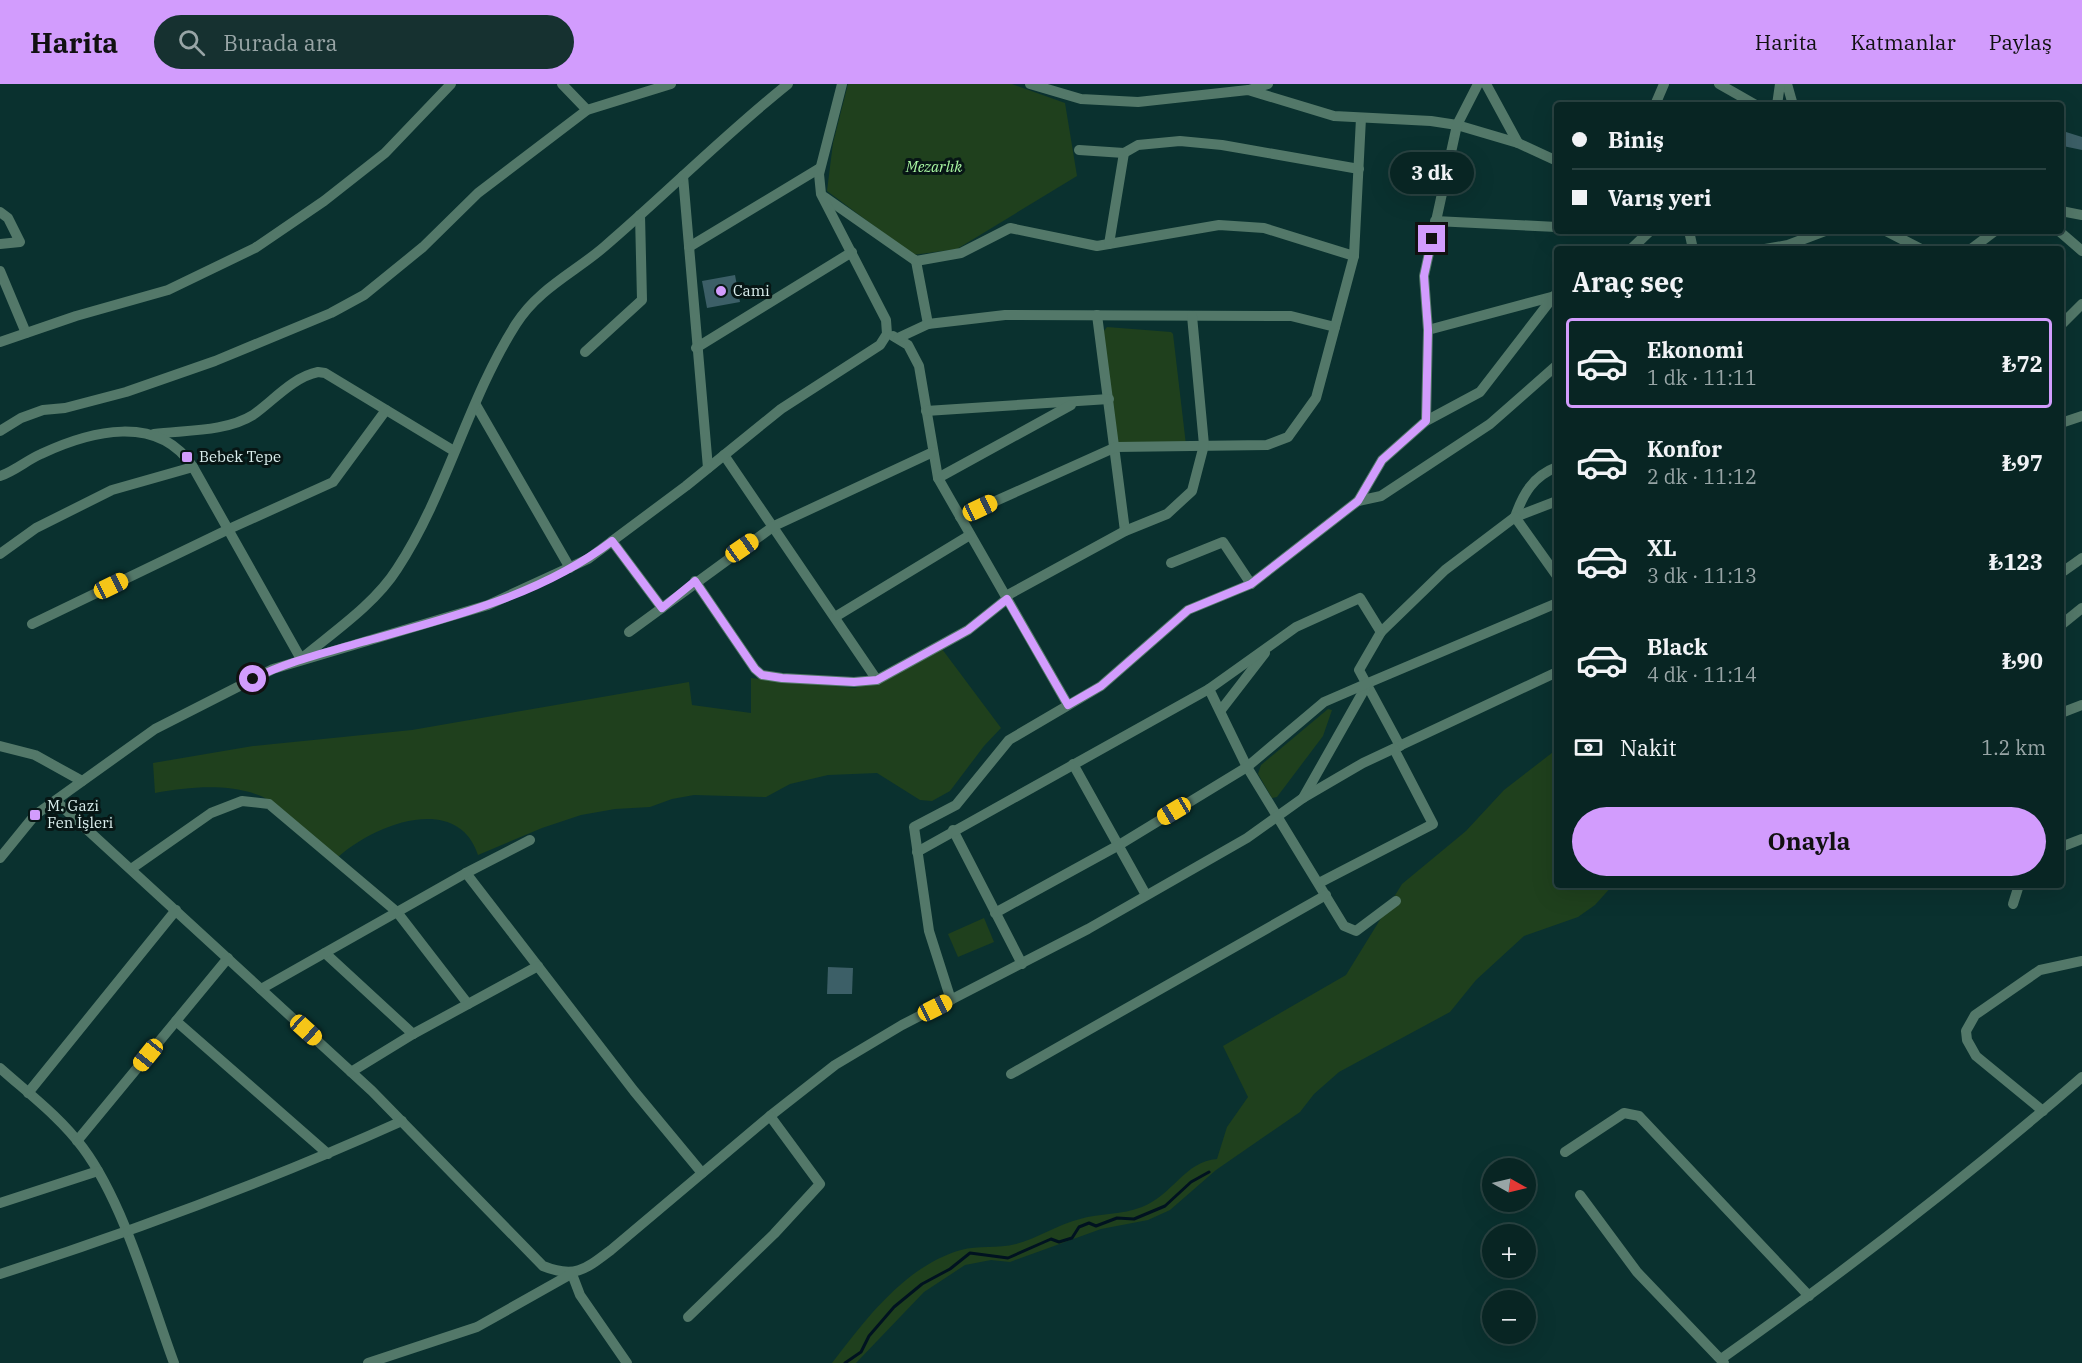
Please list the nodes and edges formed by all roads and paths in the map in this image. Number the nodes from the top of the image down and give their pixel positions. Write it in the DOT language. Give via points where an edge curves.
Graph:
graph roads {
  1 [pos="451,84"];
  2 [pos="562,84"];
  3 [pos="671,84"];
  4 [pos="788,84"];
  5 [pos="842,84"];
  6 [pos="1030,84"];
  7 [pos="1268,84"];
  8 [pos="1478,84"];
  9 [pos="1486,84"];
  10 [pos="1664,84"];
  11 [pos="1719,84"];
  12 [pos="1780,84"];
  13 [pos="1787,84"];
  14 [pos="1248,90"];
  15 [pos="1656,102"];
  16 [pos="1751,102"];
  17 [pos="1778,102"];
  18 [pos="1793,102"];
  19 [pos="586,110"];
  20 [pos="1361,118"];
  21 [pos="1456,125"];
  22 [pos="1518,143"];
  23 [pos="1079,150"];
  24 [pos="1124,153"];
  25 [pos="1554,160"];
  26 [pos="820,168"];
  27 [pos="1359,169"];
  28 [pos="683,176"];
  29 [pos="821,194"];
  30 [pos="0,212"];
  31 [pos="2064,212"];
  32 [pos="640,215"];
  33 [pos="2082,215"];
  34 [pos="1435,221"];
  35 [pos="1554,227"];
  36 [pos="1647,234"];
  37 [pos="1820,234"];
  38 [pos="1892,234"];
  39 [pos="1991,234"];
  40 [pos="2063,234"];
  41 [pos="0,244"];
  42 [pos="1109,244"];
  43 [pos="1801,245"];
  44 [pos="1634,246"];
  45 [pos="1915,246"];
  46 [pos="1975,246"];
  47 [pos="688,247"];
  48 [pos="2082,251"];
  49 [pos="852,252"];
  50 [pos="1354,256"];
  51 [pos="916,261"];
  52 [pos="0,271"];
  53 [pos="1554,296"];
  54 [pos="1554,297"];
  55 [pos="2082,304"];
  56 [pos="1097,315"];
  57 [pos="1192,316"];
  58 [pos="2064,323"];
  59 [pos="928,324"];
  60 [pos="1335,327"];
  61 [pos="1428,330"];
  62 [pos="26,333"];
  63 [pos="887,334"];
  64 [pos="898,338"];
  65 [pos="0,342"];
  66 [pos="696,348"];
  67 [pos="585,352"];
  68 [pos="1554,368"];
  69 [pos="1109,399"];
  70 [pos="1073,403"];
  71 [pos="476,405"];
  72 [pos="386,410"];
  73 [pos="926,411"];
  74 [pos="2082,416"];
  75 [pos="1426,421"];
  76 [pos="2064,422"];
  77 [pos="0,431"];
  78 [pos="153,434"];
  79 [pos="1204,445"];
  80 [pos="1116,447"];
  81 [pos="454,451"];
  82 [pos="933,452"];
  83 [pos="724,455"];
  84 [pos="193,467"];
  85 [pos="708,468"];
  86 [pos="1554,468"];
  87 [pos="0,476"];
  88 [pos="938,478"];
  89 [pos="1358,501"];
  90 [pos="1554,502"];
  91 [pos="960,517"];
  92 [pos="1515,517"];
  93 [pos="774,526"];
  94 [pos="229,528"];
  95 [pos="1125,531"];
  96 [pos="970,535"];
  97 [pos="612,541"];
  98 [pos="0,554"];
  99 [pos="2082,558"];
  100 [pos="1171,562"];
  101 [pos="570,568"];
  102 [pos="2064,568"];
  103 [pos="1554,572"];
  104 [pos="695,581"];
  105 [pos="1251,584"];
  106 [pos="1006,598"];
  107 [pos="1554,604"];
  108 [pos="662,608"];
  109 [pos="2082,608"];
  110 [pos="835,617"];
  111 [pos="2064,623"];
  112 [pos="32,624"];
  113 [pos="629,632"];
  114 [pos="1381,632"];
  115 [pos="1271,644"];
  116 [pos="301,659"];
  117 [pos="1554,673"];
  118 [pos="877,680"];
  119 [pos="1368,683"];
  120 [pos="1209,689"];
  121 [pos="1068,705"];
  122 [pos="2082,705"];
  123 [pos="1221,710"];
  124 [pos="2064,713"];
  125 [pos="0,747"];
  126 [pos="1397,747"];
  127 [pos="1073,764"];
  128 [pos="1247,767"];
  129 [pos="82,782"];
  130 [pos="1303,798"];
  131 [pos="56,801"];
  132 [pos="1276,815"];
  133 [pos="953,830"];
  134 [pos="2082,839"];
  135 [pos="530,840"];
  136 [pos="1119,844"];
  137 [pos="2064,846"];
  138 [pos="917,852"];
  139 [pos="0,858"];
  140 [pos="131,869"];
  141 [pos="466,873"];
  142 [pos="1319,883"];
  143 [pos="2018,888"];
  144 [pos="1146,895"];
  145 [pos="1326,895"];
  146 [pos="1396,901"];
  147 [pos="2013,904"];
  148 [pos="176,910"];
  149 [pos="397,912"];
  150 [pos="995,913"];
  151 [pos="325,953"];
  152 [pos="228,958"];
  153 [pos="2082,961"];
  154 [pos="1022,964"];
  155 [pos="538,966"];
  156 [pos="261,989"];
  157 [pos="951,1000"];
  158 [pos="468,1004"];
  159 [pos="176,1021"];
  160 [pos="413,1034"];
  161 [pos="0,1068"];
  162 [pos="351,1072"];
  163 [pos="1011,1074"];
  164 [pos="2082,1077"];
  165 [pos="28,1093"];
  166 [pos="2043,1111"];
  167 [pos="770,1116"];
  168 [pos="402,1121"];
  169 [pos="77,1141"];
  170 [pos="1565,1152"];
  171 [pos="328,1154"];
  172 [pos="98,1171"];
  173 [pos="702,1173"];
  174 [pos="1580,1195"];
  175 [pos="0,1203"];
  176 [pos="126,1233"];
  177 [pos="572,1273"];
  178 [pos="0,1274"];
  179 [pos="1809,1296"];
  180 [pos="688,1317"];
  181 [pos="1723,1361"];
  182 [pos="174,1363"];
  183 [pos="368,1363"];
  184 [pos="627,1363"];
  1 -- 62 [label="street" via="385,153 255,248 168,290"];
  2 -- 19 [label="street"];
  3 -- 19 [label="street"];
  4 -- 28 [label="street" via="730,130"];
  5 -- 26 [label="street"];
  6 -- 14 [label="street" via="1081,99 1138,102"];
  7 -- 14 [label="street"];
  8 -- 21 [label="street"];
  9 -- 22 [label="street"];
  10 -- 15 [label="street"];
  11 -- 16 [label="street"];
  12 -- 17 [label="street"];
  13 -- 18 [label="street"];
  14 -- 20 [label="street" via="1334,116"];
  19 -- 77 [label="street" via="478,193 423,247 364,295 332,314 126,392 43,410"];
  20 -- 21 [label="street" via="1431,120"];
  20 -- 27 [label="street"];
  21 -- 22 [label="street"];
  21 -- 34 [label="street"];
  22 -- 25 [label="street"];
  23 -- 24 [label="street"];
  24 -- 27 [label="street" via="1138,144 1180,141"];
  24 -- 42 [label="street"];
  26 -- 29 [label="street"];
  26 -- 47 [label="street"];
  27 -- 50 [label="street"];
  28 -- 32 [label="street"];
  28 -- 47 [label="street"];
  29 -- 49 [label="street"];
  29 -- 51 [label="street"];
  30 -- 41 [label="street" via="8,218 20,242"];
  31 -- 33 [label="street"];
  32 -- 67 [label="street" via="642,300"];
  32 -- 71 [label="street" via="602,249 545,290 516,323"];
  34 -- 35 [label="street"];
  34 -- 61 [label="street" via="1424,276"];
  36 -- 44 [label="street"];
  37 -- 43 [label="street"];
  38 -- 45 [label="street"];
  39 -- 46 [label="street"];
  40 -- 48 [label="street"];
  42 -- 50 [label="street" via="1219,225 1264,228"];
  42 -- 51 [label="street" via="1097,246 1010,228 962,253"];
  47 -- 66 [label="street"];
  49 -- 63 [label="street" via="886,320"];
  49 -- 66 [label="street"];
  50 -- 60 [label="street"];
  51 -- 59 [label="street"];
  52 -- 62 [label="street"];
  53 -- 61 [label="street"];
  54 -- 75 [label="street" via="1480,393"];
  55 -- 58 [label="street"];
  56 -- 57 [label="street"];
  56 -- 59 [label="street" via="1005,315"];
  56 -- 69 [label="street"];
  57 -- 60 [label="street" via="1291,316"];
  57 -- 79 [label="street"];
  59 -- 64 [label="street"];
  60 -- 79 [label="street" via="1316,398 1288,437 1267,445"];
  61 -- 75 [label="street"];
  62 -- 65 [label="street"];
  63 -- 64 [label="street"];
  63 -- 83 [label="street" via="880,345 781,409"];
  64 -- 73 [label="street" via="911,350 919,366"];
  66 -- 85 [label="street"];
  68 -- 89 [label="street" via="1490,424 1381,495"];
  69 -- 70 [label="street"];
  69 -- 80 [label="street"];
  70 -- 73 [label="street"];
  70 -- 88 [label="street"];
  71 -- 81 [label="street"];
  71 -- 101 [label="street"];
  72 -- 78 [label="street" via="318,372 281,392 252,416 233,424"];
  72 -- 81 [label="street"];
  72 -- 94 [label="street" via="333,482"];
  73 -- 82 [label="street"];
  74 -- 76 [label="street"];
  75 -- 89 [label="street" via="1382,460"];
  78 -- 84 [label="street" via="170,442"];
  78 -- 87 [label="street" via="135,430 104,432 73,440"];
  79 -- 80 [label="street"];
  79 -- 95 [label="street" via="1192,491 1167,514"];
  80 -- 91 [label="street"];
  80 -- 95 [label="street"];
  81 -- 116 [label="street" via="397,571 357,613"];
  82 -- 88 [label="street"];
  82 -- 93 [label="street"];
  83 -- 85 [label="street"];
  83 -- 93 [label="street"];
  84 -- 94 [label="street"];
  84 -- 98 [label="street" via="112,490 36,528"];
  85 -- 97 [label="street"];
  86 -- 92 [label="street" via="1531,484"];
  88 -- 91 [label="street"];
  89 -- 105 [label="street"];
  90 -- 92 [label="street"];
  91 -- 96 [label="street"];
  92 -- 103 [label="street"];
  92 -- 114 [label="street" via="1445,570"];
  93 -- 104 [label="street"];
  93 -- 110 [label="street"];
  94 -- 112 [label="street"];
  94 -- 116 [label="street"];
  95 -- 106 [label="street"];
  96 -- 106 [label="street"];
  96 -- 110 [label="street"];
  97 -- 101 [label="street"];
  97 -- 108 [label="street"];
  99 -- 102 [label="street"];
  100 -- 105 [label="street" via="1223,542"];
  101 -- 116 [label="street" via="489,605"];
  104 -- 108 [label="street"];
  104 -- 118 [label="street" via="762,675"];
  105 -- 121 [label="street" via="1188,610 1101,686"];
  106 -- 118 [label="street" via="968,630"];
  106 -- 121 [label="street"];
  107 -- 119 [label="street"];
  108 -- 113 [label="street"];
  109 -- 111 [label="street"];
  110 -- 118 [label="street"];
  114 -- 115 [label="street" via="1360,598 1296,627"];
  114 -- 119 [label="street" via="1359,670"];
  115 -- 120 [label="street"];
  115 -- 123 [label="street"];
  116 -- 129 [label="street" via="273,669 155,729"];
  117 -- 126 [label="street"];
  119 -- 126 [label="street"];
  119 -- 128 [label="street" via="1324,702"];
  119 -- 130 [label="street"];
  120 -- 123 [label="street"];
  120 -- 127 [label="street"];
  121 -- 138 [label="street" via="1009,740 956,805 914,827"];
  122 -- 124 [label="street"];
  123 -- 128 [label="street"];
  125 -- 129 [label="street" via="35,755"];
  126 -- 130 [label="street"];
  126 -- 142 [label="street" via="1433,824"];
  127 -- 133 [label="street"];
  127 -- 136 [label="street"];
  128 -- 132 [label="street"];
  128 -- 136 [label="street"];
  129 -- 131 [label="street"];
  130 -- 132 [label="street"];
  131 -- 139 [label="street" via="35,815"];
  131 -- 140 [label="street"];
  132 -- 142 [label="street"];
  132 -- 144 [label="street" via="1247,838"];
  133 -- 138 [label="street"];
  133 -- 150 [label="street"];
  134 -- 137 [label="street"];
  135 -- 141 [label="street"];
  136 -- 144 [label="street"];
  136 -- 150 [label="street"];
  138 -- 157 [label="street" via="929,931"];
  140 -- 148 [label="street"];
  140 -- 149 [label="street" via="211,813 242,801 269,804"];
  141 -- 149 [label="street"];
  141 -- 155 [label="street"];
  142 -- 145 [label="street"];
  143 -- 147 [label="street"];
  144 -- 154 [label="street"];
  145 -- 146 [label="street" via="1344,926 1353,931"];
  145 -- 163 [label="street"];
  148 -- 152 [label="street"];
  148 -- 165 [label="street"];
  149 -- 151 [label="street"];
  149 -- 158 [label="street"];
  150 -- 154 [label="street"];
  151 -- 156 [label="street"];
  151 -- 160 [label="street"];
  152 -- 156 [label="street"];
  152 -- 159 [label="street"];
  153 -- 166 [label="street" via="2040,970 1975,1015 1966,1031 1976,1056"];
  154 -- 157 [label="street"];
  155 -- 158 [label="street"];
  155 -- 173 [label="street"];
  156 -- 162 [label="street"];
  157 -- 167 [label="street" via="835,1065"];
  158 -- 160 [label="street"];
  159 -- 169 [label="street"];
  159 -- 171 [label="street"];
  160 -- 162 [label="street"];
  161 -- 165 [label="street"];
  162 -- 168 [label="street"];
  164 -- 166 [label="street"];
  165 -- 169 [label="street"];
  166 -- 179 [label="street" via="1983,1163"];
  167 -- 173 [label="street"];
  167 -- 180 [label="street" via="820,1184"];
  168 -- 171 [label="street"];
  168 -- 177 [label="street" via="543,1266"];
  169 -- 172 [label="street"];
  170 -- 179 [label="street" via="1624,1113 1639,1116"];
  171 -- 176 [label="street"];
  172 -- 175 [label="street"];
  172 -- 176 [label="street"];
  173 -- 177 [label="street" via="587,1269"];
  174 -- 181 [label="street" via="1637,1272"];
  176 -- 178 [label="street"];
  176 -- 182 [label="street"];
  177 -- 183 [label="street" via="477,1327"];
  177 -- 184 [label="street" via="580,1295"];
  179 -- 181 [label="street"];
}
